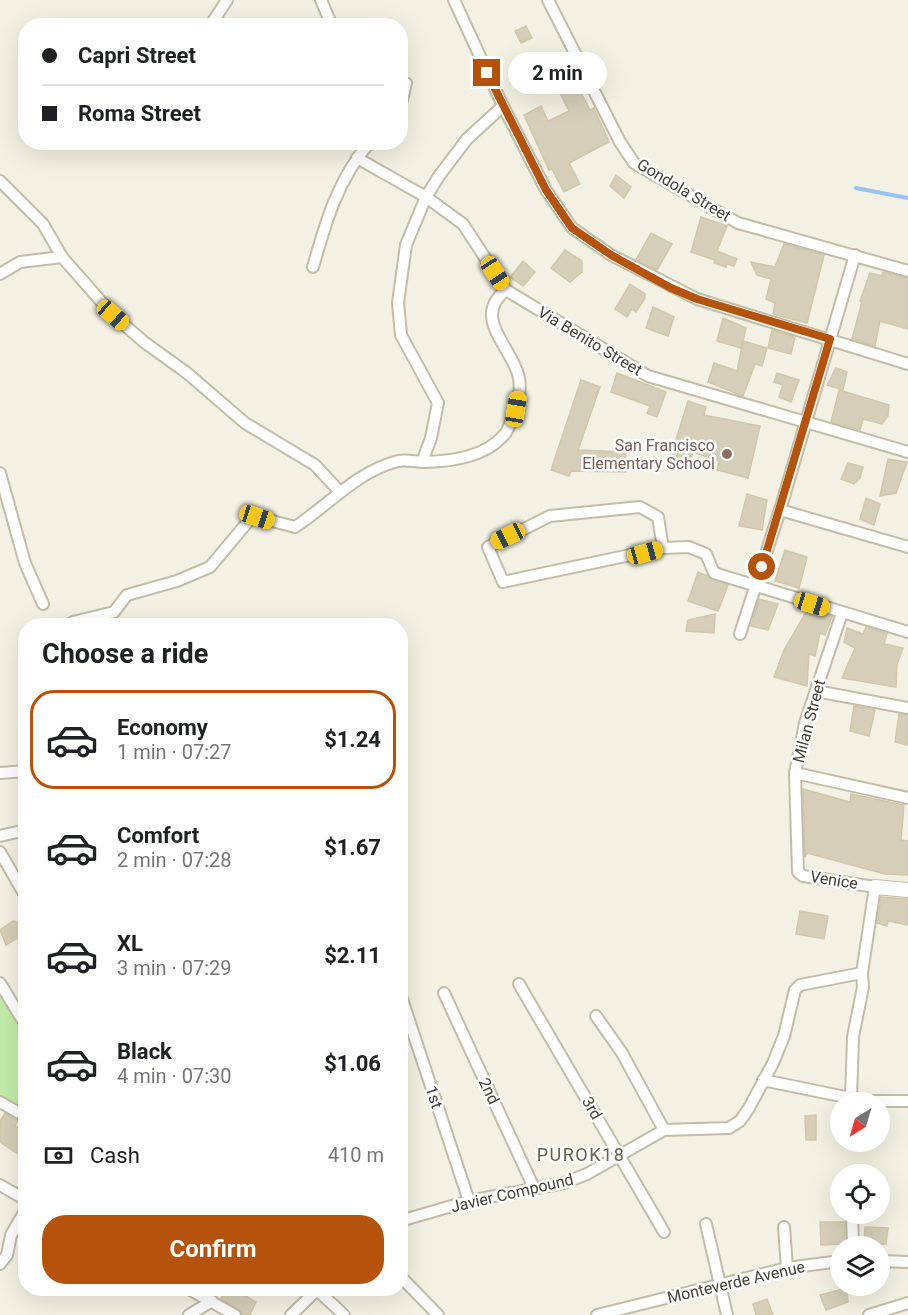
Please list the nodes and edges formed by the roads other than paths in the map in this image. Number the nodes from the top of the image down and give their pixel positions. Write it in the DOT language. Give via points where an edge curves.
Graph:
graph roads {
  1 [pos="227,0"];
  2 [pos="321,0"];
  3 [pos="454,0"];
  4 [pos="548,0"];
  5 [pos="215,18"];
  6 [pos="329,18"];
  7 [pos="502,106"];
  8 [pos="364,150"];
  9 [pos="357,158"];
  10 [pos="0,181"];
  11 [pos="426,197"];
  12 [pos="855,255"];
  13 [pos="62,256"];
  14 [pos="313,267"];
  15 [pos="908,271"];
  16 [pos="0,274"];
  17 [pos="506,290"];
  18 [pos="830,339"];
  19 [pos="908,364"];
  20 [pos="806,422"];
  21 [pos="908,452"];
  22 [pos="423,462"];
  23 [pos="0,473"];
  24 [pos="340,492"];
  25 [pos="780,510"];
  26 [pos="908,547"];
  27 [pos="663,548"];
  28 [pos="756,587"];
  29 [pos="43,604"];
  30 [pos="842,613"];
  31 [pos="89,618"];
  32 [pos="908,632"];
  33 [pos="740,634"];
  34 [pos="816,691"];
  35 [pos="908,708"];
  36 [pos="18,772"];
  37 [pos="0,773"];
  38 [pos="795,773"];
  39 [pos="908,798"];
  40 [pos="18,832"];
  41 [pos="0,836"];
  42 [pos="0,852"];
  43 [pos="798,868"];
  44 [pos="18,883"];
  45 [pos="875,887"];
  46 [pos="908,890"];
  47 [pos="862,973"];
  48 [pos="0,983"];
  49 [pos="519,984"];
  50 [pos="444,993"];
  51 [pos="18,1013"];
  52 [pos="596,1016"];
  53 [pos="408,1017"];
  54 [pos="763,1080"];
  55 [pos="851,1092"];
  56 [pos="830,1094"];
  57 [pos="890,1100"];
  58 [pos="908,1101"];
  59 [pos="0,1102"];
  60 [pos="18,1112"];
  61 [pos="664,1130"];
  62 [pos="619,1154"];
  63 [pos="0,1185"];
  64 [pos="534,1188"];
  65 [pos="18,1195"];
  66 [pos="469,1201"];
  67 [pos="408,1219"];
  68 [pos="18,1223"];
  69 [pos="706,1224"];
  70 [pos="784,1227"];
  71 [pos="664,1232"];
  72 [pos="890,1261"];
  73 [pos="830,1262"];
  74 [pos="908,1262"];
  75 [pos="0,1264"];
  76 [pos="787,1268"];
  77 [pos="408,1284"];
  78 [pos="719,1284"];
  79 [pos="202,1296"];
  80 [pos="310,1296"];
  81 [pos="324,1296"];
  82 [pos="212,1301"];
  83 [pos="908,1302"];
  84 [pos="189,1315"];
  85 [pos="235,1315"];
  86 [pos="291,1315"];
  87 [pos="344,1315"];
  88 [pos="438,1315"];
  89 [pos="597,1315"];
  90 [pos="727,1315"];
  91 [pos="868,1315"];
  1 -- 5 [label="street"];
  2 -- 6 [label="street"];
  3 -- 7 [label="street"];
  4 -- 12 [label="street, Gondola Street" via="634,162 738,223"];
  7 -- 11 [label="street" via="467,139"];
  7 -- 18 [label="street" via="546,190 572,228 671,288"];
  8 -- 9 [label="street"];
  9 -- 11 [label="street, Via Benito Street"];
  9 -- 14 [label="street" via="330,207"];
  10 -- 13 [label="street" via="43,224"];
  11 -- 17 [label="street, Via Benito Street" via="463,224"];
  11 -- 22 [label="street" via="406,245 398,303 401,335 438,403"];
  12 -- 15 [label="street, Gondola Street"];
  12 -- 18 [label="street"];
  13 -- 16 [label="street" via="20,262"];
  13 -- 24 [label="street" via="113,315 144,342 188,373 245,423 315,465"];
  17 -- 20 [label="street, Via Benito Street" via="648,376"];
  17 -- 22 [label="street" via="495,299 491,316 518,374 516,409 505,434 482,453"];
  18 -- 19 [label="street"];
  18 -- 20 [label="street"];
  20 -- 21 [label="street, Via Benito Street"];
  20 -- 25 [label="street"];
  22 -- 24 [label="street" via="400,460 365,474"];
  23 -- 29 [label="street" via="25,563"];
  24 -- 31 [label="street" via="295,527 250,518 210,567 127,595 114,612"];
  25 -- 26 [label="street"];
  25 -- 28 [label="street"];
  27 -- 27 [label="street" via="503,582 488,546 550,516 640,507 658,517"];
  27 -- 28 [label="street" via="689,547 706,554 714,573"];
  28 -- 30 [label="street"];
  28 -- 33 [label="street"];
  30 -- 32 [label="street"];
  30 -- 34 [label="street, Milan Street"];
  34 -- 35 [label="street"];
  34 -- 38 [label="street, Milan Street"];
  36 -- 37 [label="street"];
  38 -- 39 [label="street"];
  38 -- 43 [label="street, Milan Street"];
  40 -- 41 [label="street"];
  42 -- 44 [label="street"];
  43 -- 45 [label="street, Venice" via="803,876"];
  45 -- 46 [label="street"];
  45 -- 47 [label="street"];
  47 -- 54 [label="street, Javier Compound" via="800,984 795,990 784,1036"];
  47 -- 55 [label="street" via="853,1037"];
  48 -- 51 [label="street"];
  49 -- 62 [label="street, 3rd"];
  50 -- 64 [label="street, 2nd"];
  52 -- 61 [label="street" via="622,1053"];
  53 -- 66 [label="street, 1st"];
  54 -- 56 [label="street"];
  54 -- 61 [label="street, Javier Compound" via="740,1121 729,1128"];
  57 -- 58 [label="street"];
  59 -- 60 [label="street"];
  61 -- 62 [label="street, Javier Compound"];
  62 -- 64 [label="street, Javier Compound" via="587,1174"];
  62 -- 71 [label="street, 3rd"];
  63 -- 65 [label="street"];
  64 -- 66 [label="street, Javier Compound"];
  66 -- 67 [label="street, Javier Compound"];
  68 -- 75 [label="street"];
  69 -- 78 [label="street"];
  70 -- 76 [label="street"];
  72 -- 74 [label="street"];
  73 -- 76 [label="street, Monteverde Avenue"];
  76 -- 78 [label="street, Monteverde Avenue"];
  77 -- 88 [label="street"];
  78 -- 89 [label="street, Monteverde Avenue"];
  78 -- 90 [label="street"];
  79 -- 82 [label="street"];
  80 -- 86 [label="street"];
  81 -- 87 [label="street"];
  82 -- 84 [label="street"];
  82 -- 85 [label="street"];
  83 -- 91 [label="street"];
}
